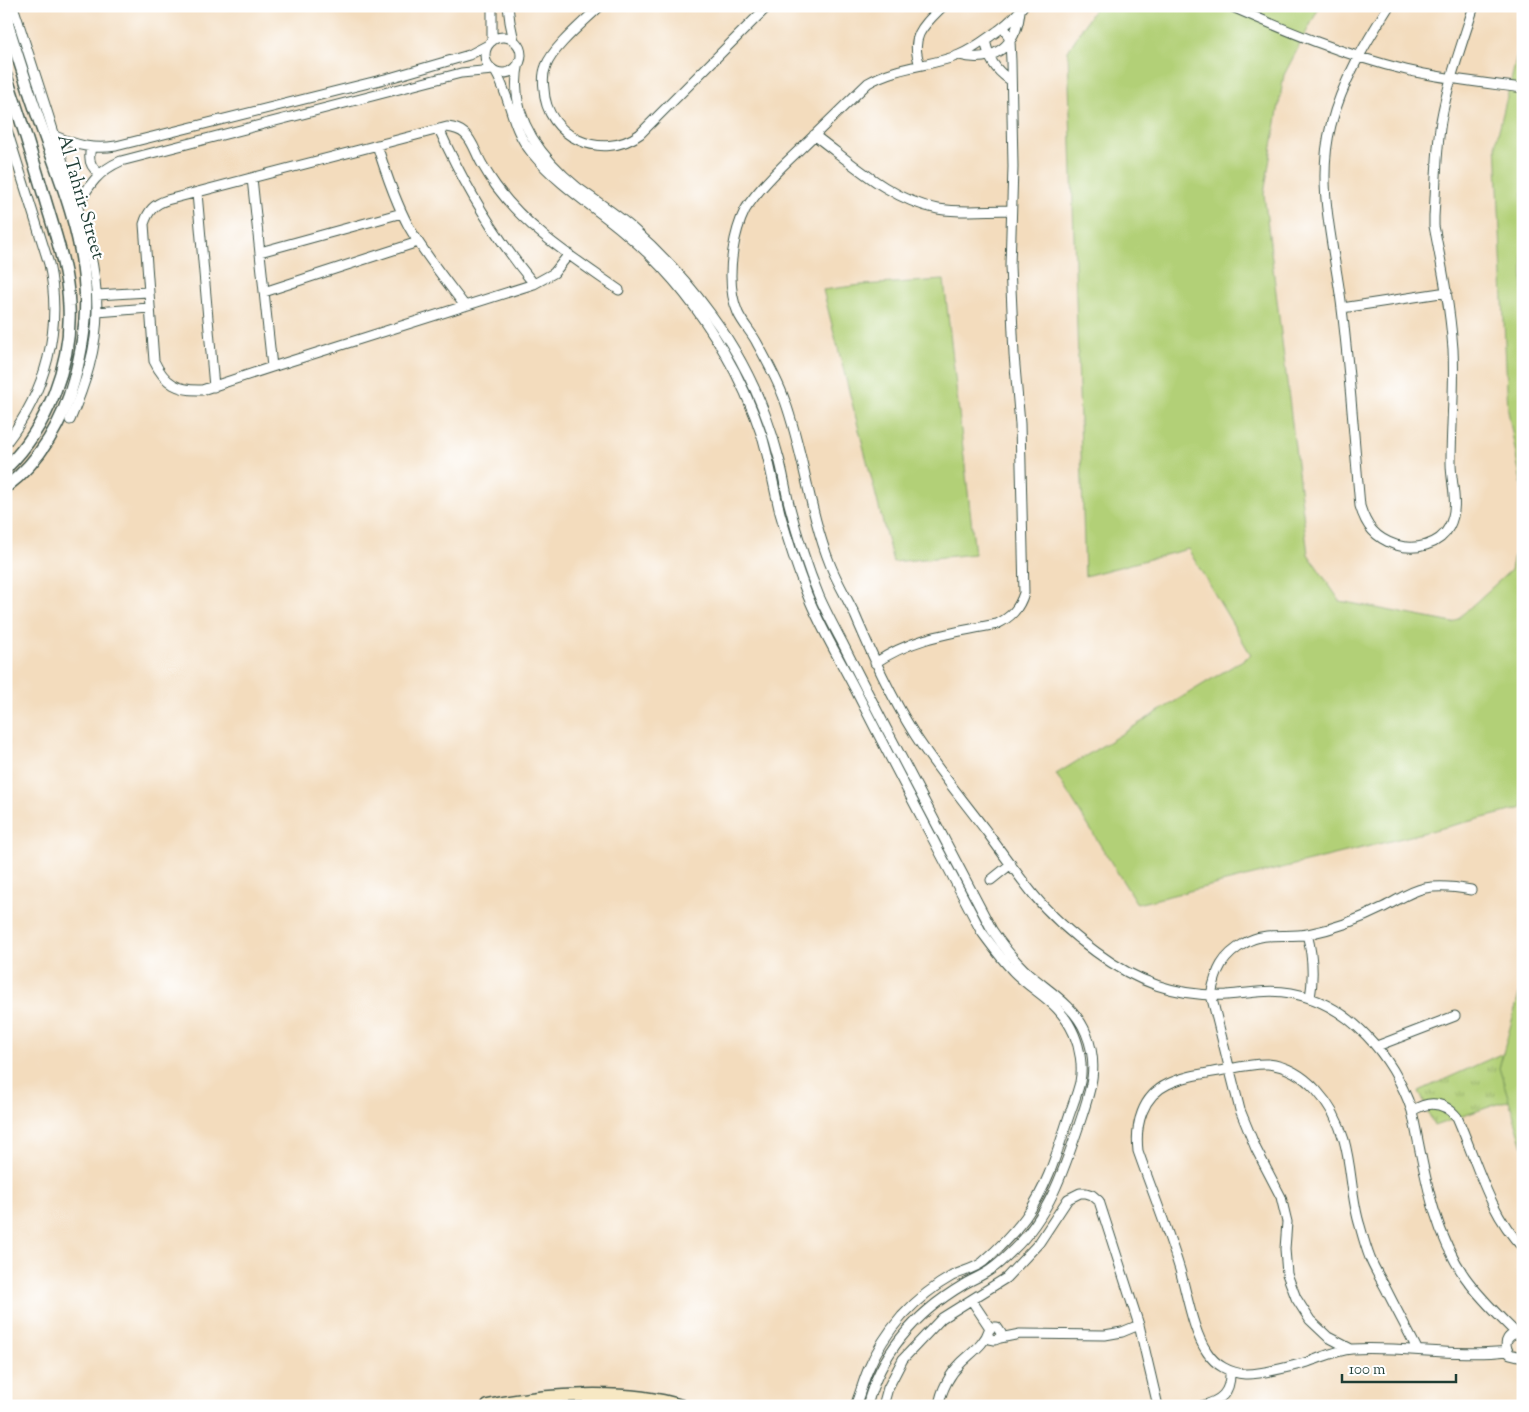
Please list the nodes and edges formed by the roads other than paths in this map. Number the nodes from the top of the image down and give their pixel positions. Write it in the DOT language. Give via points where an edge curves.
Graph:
graph roads {
  1 [pos="13,6"];
  2 [pos="492,6"];
  3 [pos="508,6"];
  4 [pos="600,6"];
  5 [pos="768,6"];
  6 [pos="943,6"];
  7 [pos="1230,6"];
  8 [pos="1389,6"];
  9 [pos="1474,6"];
  10 [pos="1022,9"];
  11 [pos="6,19"];
  12 [pos="1004,26"];
  13 [pos="985,40"];
  14 [pos="514,41"];
  15 [pos="1010,41"];
  16 [pos="490,43"];
  17 [pos="959,55"];
  18 [pos="988,56"];
  19 [pos="1357,56"];
  20 [pos="519,62"];
  21 [pos="920,65"];
  22 [pos="494,71"];
  23 [pos="393,76"];
  24 [pos="1451,78"];
  25 [pos="7,79"];
  26 [pos="1010,80"];
  27 [pos="1523,88"];
  28 [pos="396,90"];
  29 [pos="34,91"];
  30 [pos="6,127"];
  31 [pos="188,128"];
  32 [pos="439,129"];
  33 [pos="814,135"];
  34 [pos="55,136"];
  35 [pos="192,143"];
  36 [pos="377,145"];
  37 [pos="92,148"];
  38 [pos="99,174"];
  39 [pos="252,178"];
  40 [pos="197,192"];
  41 [pos="78,206"];
  42 [pos="1011,210"];
  43 [pos="402,213"];
  44 [pos="57,240"];
  45 [pos="84,242"];
  46 [pos="418,242"];
  47 [pos="43,244"];
  48 [pos="260,252"];
  49 [pos="569,254"];
  50 [pos="534,284"];
  51 [pos="619,290"];
  52 [pos="148,292"];
  53 [pos="264,292"];
  54 [pos="1447,292"];
  55 [pos="97,294"];
  56 [pos="465,306"];
  57 [pos="149,308"];
  58 [pos="1342,308"];
  59 [pos="97,312"];
  60 [pos="272,367"];
  61 [pos="62,369"];
  62 [pos="76,374"];
  63 [pos="214,387"];
  64 [pos="70,420"];
  65 [pos="6,443"];
  66 [pos="8,462"];
  67 [pos="6,487"];
  68 [pos="875,663"];
  69 [pos="869,707"];
  70 [pos="1011,864"];
  71 [pos="991,880"];
  72 [pos="1471,890"];
  73 [pos="1307,934"];
  74 [pos="1211,995"];
  75 [pos="1310,998"];
  76 [pos="1455,1016"];
  77 [pos="1377,1046"];
  78 [pos="1228,1069"];
  79 [pos="1412,1110"];
  80 [pos="1523,1248"];
  81 [pos="972,1301"];
  82 [pos="1139,1325"];
  83 [pos="995,1334"];
  84 [pos="1520,1334"];
  85 [pos="1351,1349"];
  86 [pos="1417,1349"];
  87 [pos="1508,1351"];
  88 [pos="1521,1356"];
  89 [pos="1230,1371"];
  90 [pos="488,1406"];
  91 [pos="681,1406"];
  92 [pos="855,1406"];
  93 [pos="867,1406"];
  94 [pos="883,1406"];
  95 [pos="939,1406"];
  96 [pos="1158,1406"];
  97 [pos="1201,1406"];
  1 -- 29 [label="street"];
  2 -- 16 [label="street"];
  3 -- 14 [label="street"];
  4 -- 5 [label="street" via="554,52 545,66 543,81 546,104 557,125 582,143 598,146 623,144 640,134"];
  6 -- 21 [label="street" via="922,27 918,36 916,56"];
  7 -- 19 [label="street"];
  8 -- 19 [label="street"];
  9 -- 24 [label="street"];
  10 -- 12 [label="street"];
  10 -- 15 [label="street"];
  11 -- 29 [label="street, Al Tahrir Street"];
  12 -- 13 [label="street"];
  12 -- 15 [label="street"];
  13 -- 17 [label="street"];
  13 -- 18 [label="street"];
  14 -- 16 [label="street" via="499,37"];
  14 -- 20 [label="street" via="521,55"];
  15 -- 18 [label="street"];
  15 -- 26 [label="street"];
  16 -- 22 [label="street" via="485,50 486,62"];
  16 -- 23 [label="street" via="469,55"];
  17 -- 18 [label="street"];
  17 -- 21 [label="street"];
  18 -- 26 [label="street"];
  19 -- 24 [label="street"];
  19 -- 58 [label="street" via="1331,125 1325,162 1327,214"];
  20 -- 22 [label="street" via="512,71"];
  20 -- 69 [label="street" via="515,88 517,101 536,144 558,170 629,225 673,268 712,316 744,368 769,425 802,550"];
  21 -- 33 [label="street" via="883,74 868,83"];
  22 -- 28 [label="street" via="461,73"];
  22 -- 69 [label="street" via="506,92 515,127 530,151 569,190 653,259 689,300 724,352 742,386 762,437 785,529 808,597"];
  23 -- 28 [label="street"];
  23 -- 31 [label="street"];
  24 -- 27 [label="street"];
  24 -- 54 [label="street" via="1436,163 1434,217"];
  25 -- 44 [label="street, Al Tahrir Street"];
  26 -- 42 [label="street"];
  28 -- 35 [label="street"];
  29 -- 34 [label="street"];
  29 -- 45 [label="street, Al Tahrir Street" via="61,182"];
  30 -- 47 [label="street"];
  31 -- 35 [label="street"];
  31 -- 37 [label="street" via="116,146"];
  32 -- 36 [label="street"];
  32 -- 49 [label="street" via="447,127 464,133 513,207"];
  32 -- 50 [label="street" via="480,209"];
  33 -- 42 [label="street" via="884,187 911,202 940,209"];
  33 -- 68 [label="street" via="774,174 746,209 733,249 733,292 738,312 758,344 784,399 830,565"];
  34 -- 37 [label="street"];
  34 -- 41 [label="street"];
  35 -- 38 [label="street" via="121,161"];
  36 -- 39 [label="street"];
  36 -- 43 [label="street"];
  37 -- 38 [label="street" via="89,154 91,165"];
  38 -- 41 [label="street" via="88,186"];
  39 -- 40 [label="street"];
  39 -- 48 [label="street"];
  40 -- 52 [label="street" via="162,202 147,214 144,224"];
  40 -- 63 [label="street"];
  41 -- 45 [label="street"];
  42 -- 68 [label="street" via="1012,310 1020,424 1022,601 1016,611 997,624 923,639"];
  43 -- 46 [label="street"];
  43 -- 48 [label="street"];
  44 -- 47 [label="street"];
  44 -- 61 [label="street, Al Tahrir Street" via="67,279 69,307"];
  45 -- 55 [label="street" via="94,268"];
  45 -- 62 [label="street, Al Tahrir Street" via="85,331"];
  46 -- 53 [label="street"];
  46 -- 56 [label="street"];
  47 -- 65 [label="street" via="54,294 51,350 32,404"];
  48 -- 53 [label="street"];
  49 -- 50 [label="street" via="554,273"];
  49 -- 51 [label="street"];
  50 -- 56 [label="street"];
  52 -- 55 [label="street"];
  52 -- 57 [label="street"];
  53 -- 60 [label="street"];
  54 -- 58 [label="street"];
  54 -- 58 [label="street" via="1453,351 1451,466 1454,509 1449,528 1443,535 1415,548 1385,541 1373,533 1364,520 1360,506"];
  55 -- 59 [label="street"];
  56 -- 60 [label="street"];
  57 -- 59 [label="street"];
  57 -- 63 [label="street" via="154,361 160,372 178,388 196,391"];
  59 -- 64 [label="street" via="86,381"];
  60 -- 63 [label="street"];
  61 -- 62 [label="street"];
  61 -- 66 [label="street, Al Tahrir Street" via="43,417"];
  62 -- 67 [label="street, Al Tahrir Street" via="65,409 47,442"];
  68 -- 70 [label="street" via="917,738"];
  69 -- 92 [label="street" via="982,931 1015,973 1060,1010 1075,1036 1081,1066 1080,1081 1054,1163 1024,1218 981,1263 952,1276 903,1316 883,1341 868,1369"];
  69 -- 93 [label="street" via="992,930 1028,973 1076,1016 1091,1049 1093,1067 1092,1085 1065,1168 1035,1225 990,1271 940,1301 897,1341 879,1371"];
  70 -- 71 [label="street"];
  70 -- 74 [label="street" via="1035,897 1062,925 1099,954 1146,983"];
  72 -- 73 [label="street" via="1448,886 1426,888 1404,895 1360,918"];
  73 -- 74 [label="street" via="1263,936 1232,950 1214,978"];
  73 -- 75 [label="street" via="1313,966"];
  74 -- 75 [label="street" via="1265,991 1288,992"];
  74 -- 78 [label="street"];
  75 -- 77 [label="street" via="1335,1010"];
  76 -- 77 [label="street"];
  77 -- 79 [label="street" via="1403,1086"];
  78 -- 85 [label="street" via="1244,1122 1281,1197 1287,1222 1287,1274 1296,1298 1310,1320 1328,1337"];
  78 -- 86 [label="street" via="1266,1064 1281,1066 1307,1081 1330,1108 1344,1141 1359,1223 1371,1260"];
  78 -- 89 [label="street" via="1165,1085 1144,1107 1136,1136 1138,1152 1202,1344 1213,1360"];
  79 -- 80 [label="street" via="1421,1105 1441,1104 1458,1117 1487,1193 1501,1219"];
  79 -- 84 [label="street" via="1432,1205 1446,1241 1464,1276 1482,1299"];
  81 -- 82 [label="street" via="1006,1278 1039,1243 1068,1199 1086,1193 1099,1201"];
  81 -- 83 [label="street"];
  81 -- 94 [label="street" via="942,1318 903,1359"];
  82 -- 83 [label="street" via="1105,1335 1020,1334 1014,1331"];
  82 -- 96 [label="street"];
  83 -- 95 [label="street" via="991,1344 977,1349 951,1375"];
  84 -- 87 [label="street" via="1509,1336"];
  85 -- 86 [label="street"];
  85 -- 89 [label="street" via="1256,1374"];
  86 -- 87 [label="street" via="1481,1353"];
  87 -- 88 [label="street" via="1514,1356"];
  89 -- 97 [label="street" via="1229,1386 1221,1398"];
  90 -- 91 [label="main road" via="582,1395 630,1396"];
}
